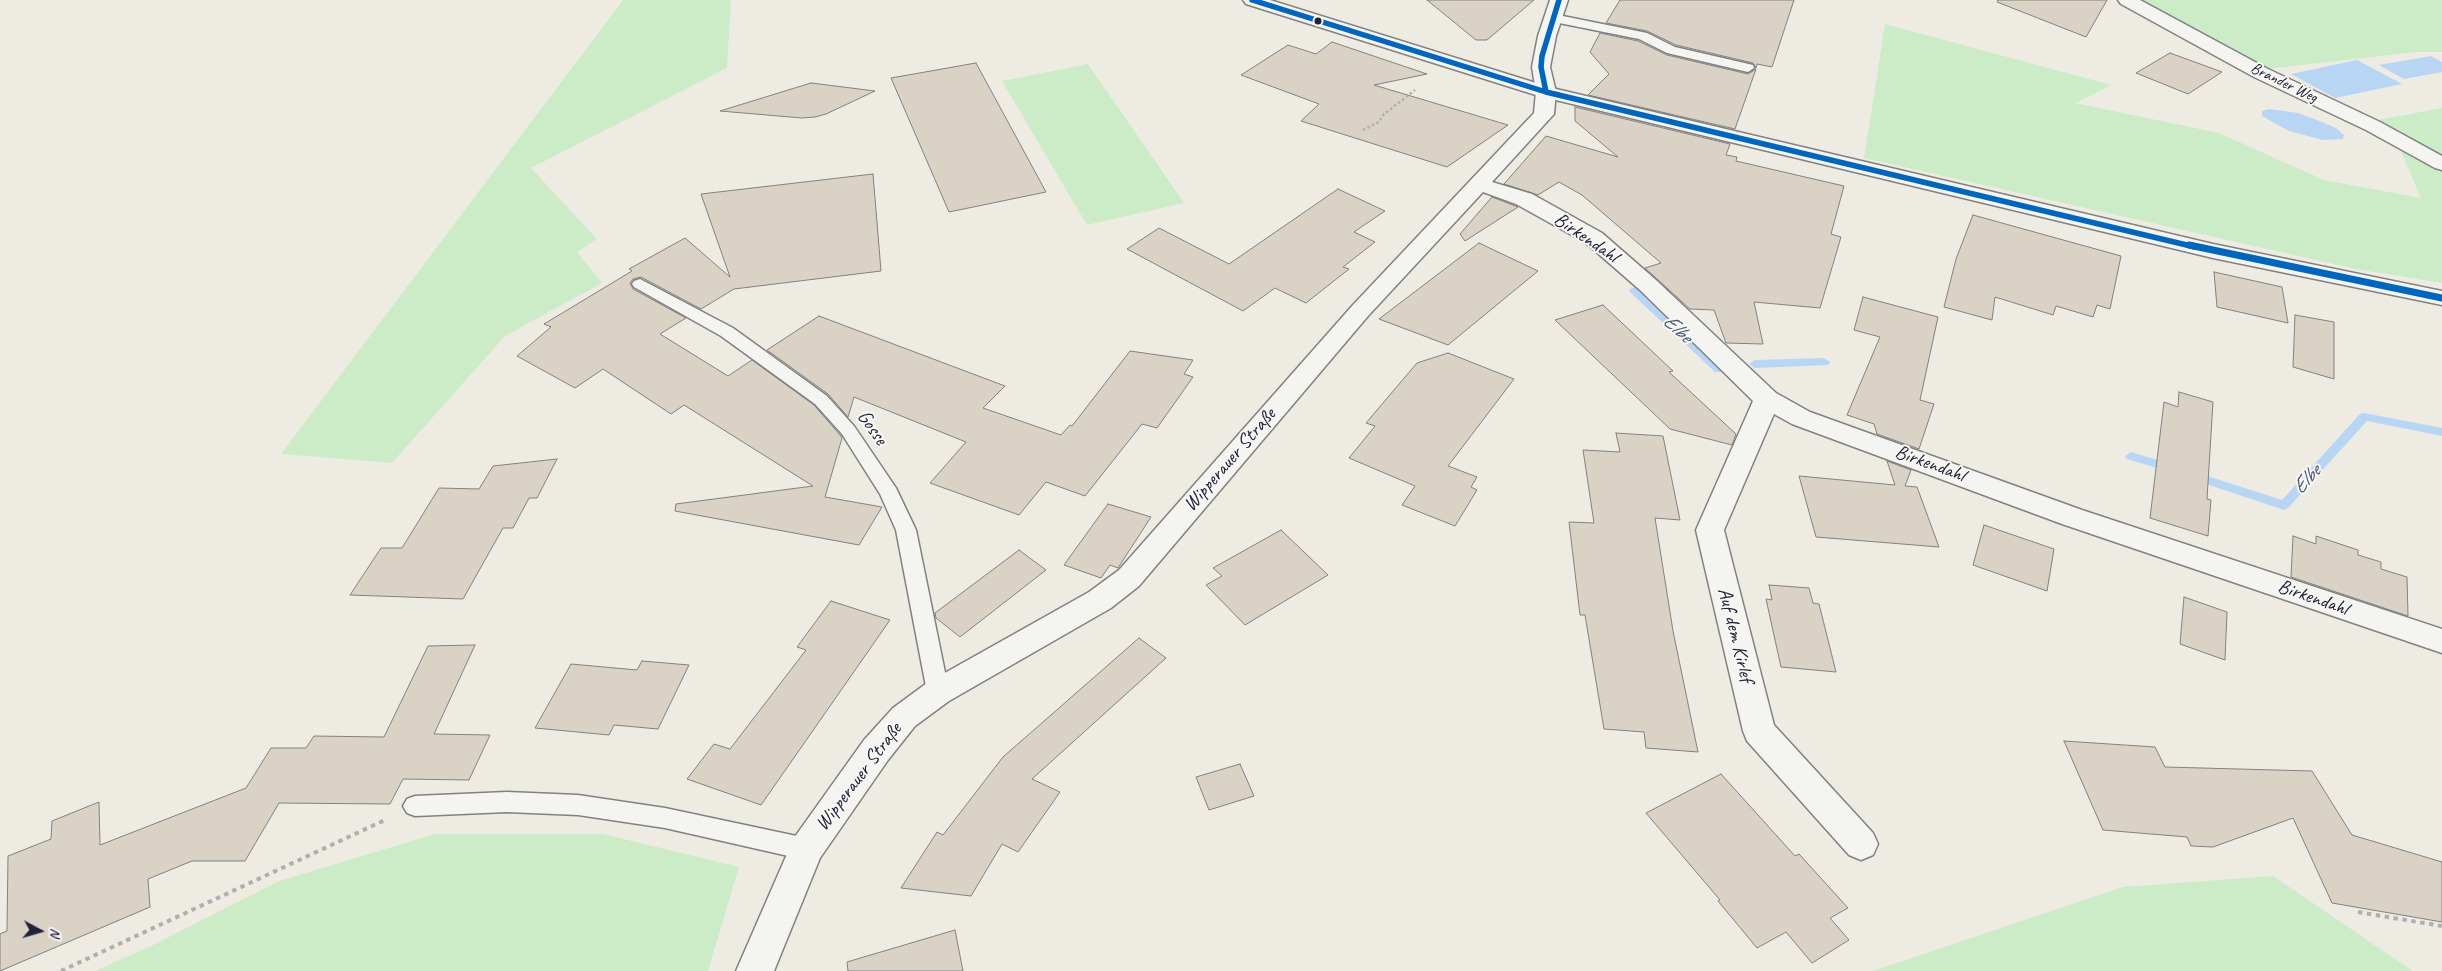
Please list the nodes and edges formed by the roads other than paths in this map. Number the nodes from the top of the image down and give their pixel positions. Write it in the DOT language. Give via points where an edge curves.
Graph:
graph roads {
  1 [pos="1252,0"];
  2 [pos="2127,0"];
  3 [pos="1556,9"];
  4 [pos="1748,68"];
  5 [pos="1546,92"];
  6 [pos="2442,164"];
  7 [pos="1478,184"];
  8 [pos="640,284"];
  9 [pos="2442,298"];
  10 [pos="1767,399"];
  11 [pos="2442,641"];
  12 [pos="938,692"];
  13 [pos="415,806"];
  14 [pos="1862,844"];
  15 [pos="806,849"];
  16 [pos="755,971"];
  1 -- 5 [label="street"];
  2 -- 6 [label="street, Brander Weg" via="2261,73 2373,126"];
  3 -- 4 [label="lane" via="1644,36 1671,50"];
  3 -- 5 [label="street, Wipperauer Straße" via="1541,66"];
  5 -- 7 [label="street, Wipperauer Straße" via="1544,114"];
  5 -- 9 [label="street" via="2213,251"];
  7 -- 10 [label="street, Birkendahl" via="1524,199 1594,238"];
  7 -- 12 [label="street, Wipperauer Straße" via="1360,311 1129,578 1100,600"];
  8 -- 12 [label="lane, Gosse" via="728,332 821,400 848,430 888,493 906,530"];
  10 -- 11 [label="street, Birkendahl" via="1801,418 2072,517"];
  10 -- 14 [label="street, Auf dem Kirlef" via="1710,530 1758,731"];
  12 -- 15 [label="street, Wipperauer Straße" via="904,717 881,744"];
  13 -- 15 [label="lane, Wipperauer Straße" via="507,802 578,805 665,818"];
  15 -- 16 [label="street, Wipperauer Straße"];
}
